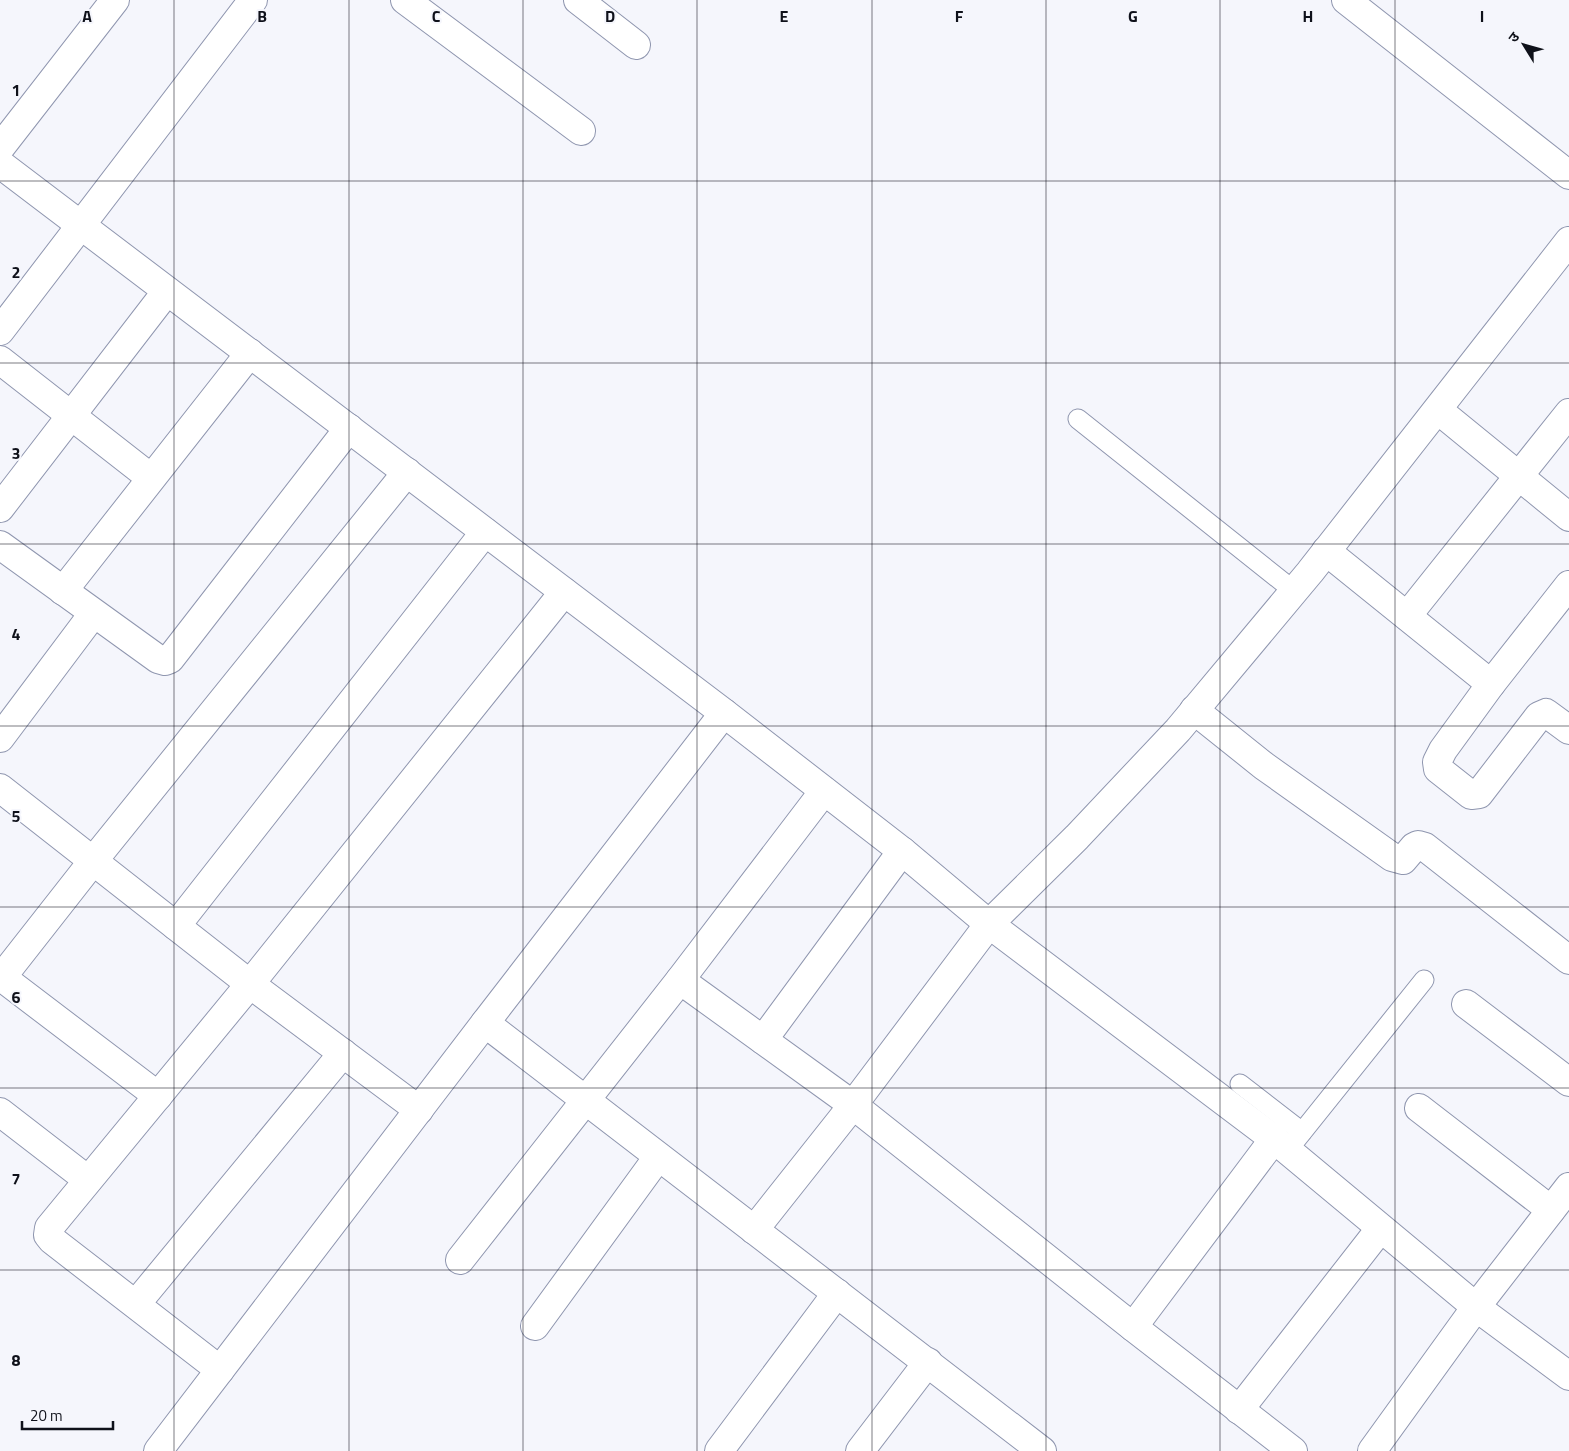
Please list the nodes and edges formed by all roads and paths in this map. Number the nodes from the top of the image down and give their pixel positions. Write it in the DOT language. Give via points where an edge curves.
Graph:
graph roads {
  1 [pos="115,0"];
  2 [pos="254,0"];
  3 [pos="405,0"];
  4 [pos="578,0"];
  5 [pos="1346,0"];
  6 [pos="636,45"];
  7 [pos="581,131"];
  8 [pos="0,148"];
  9 [pos="0,164"];
  10 [pos="1569,175"];
  11 [pos="81,226"];
  12 [pos="1569,240"];
  13 [pos="168,291"];
  14 [pos="0,331"];
  15 [pos="250,353"];
  16 [pos="0,360"];
  17 [pos="1438,410"];
  18 [pos="1569,413"];
  19 [pos="71,415"];
  20 [pos="1078,419"];
  21 [pos="349,428"];
  22 [pos="407,472"];
  23 [pos="1519,476"];
  24 [pos="151,478"];
  25 [pos="0,508"];
  26 [pos="1569,517"];
  27 [pos="485,532"];
  28 [pos="0,545"];
  29 [pos="1326,551"];
  30 [pos="1569,585"];
  31 [pos="63,591"];
  32 [pos="1294,591"];
  33 [pos="564,592"];
  34 [pos="93,614"];
  35 [pos="1407,616"];
  36 [pos="1490,684"];
  37 [pos="1194,710"];
  38 [pos="724,713"];
  39 [pos="1569,730"];
  40 [pos="0,738"];
  41 [pos="0,788"];
  42 [pos="824,791"];
  43 [pos="902,851"];
  44 [pos="93,861"];
  45 [pos="989,924"];
  46 [pos="176,926"];
  47 [pos="1569,960"];
  48 [pos="1,977"];
  49 [pos="680,980"];
  50 [pos="1424,980"];
  51 [pos="250,984"];
  52 [pos="1466,1004"];
  53 [pos="485,1023"];
  54 [pos="762,1040"];
  55 [pos="343,1054"];
  56 [pos="1569,1082"];
  57 [pos="1240,1084"];
  58 [pos="158,1096"];
  59 [pos="586,1100"];
  60 [pos="853,1105"];
  61 [pos="1418,1108"];
  62 [pos="419,1110"];
  63 [pos="0,1112"];
  64 [pos="1288,1141"];
  65 [pos="658,1157"];
  66 [pos="88,1180"];
  67 [pos="1560,1207"];
  68 [pos="1380,1229"];
  69 [pos="754,1230"];
  70 [pos="460,1260"];
  71 [pos="837,1293"];
  72 [pos="136,1304"];
  73 [pos="1476,1307"];
  74 [pos="535,1326"];
  75 [pos="1133,1327"];
  76 [pos="928,1362"];
  77 [pos="220,1370"];
  78 [pos="1569,1376"];
  79 [pos="1239,1410"];
  80 [pos="1032,1448"];
  81 [pos="158,1451"];
  82 [pos="719,1451"];
  83 [pos="860,1451"];
  84 [pos="1293,1451"];
  85 [pos="1372,1451"];
  1 -- 8 [label="street"];
  2 -- 11 [label="street"];
  3 -- 7 [label="street"];
  4 -- 6 [label="street"];
  5 -- 10 [label="street"];
  9 -- 11 [label="street"];
  11 -- 13 [label="street"];
  11 -- 14 [label="street"];
  12 -- 17 [label="street"];
  13 -- 15 [label="street"];
  13 -- 19 [label="street"];
  15 -- 21 [label="street"];
  15 -- 24 [label="street"];
  16 -- 19 [label="street"];
  17 -- 23 [label="street"];
  17 -- 29 [label="street"];
  18 -- 23 [label="street"];
  19 -- 24 [label="street"];
  19 -- 25 [label="street"];
  20 -- 32 [label="lane"];
  21 -- 22 [label="street"];
  21 -- 34 [label="street" via="170,659 158,659"];
  22 -- 27 [label="street"];
  22 -- 44 [label="street"];
  23 -- 26 [label="street"];
  23 -- 35 [label="street"];
  24 -- 31 [label="street"];
  27 -- 33 [label="street"];
  27 -- 46 [label="street"];
  28 -- 31 [label="street"];
  29 -- 32 [label="street"];
  29 -- 35 [label="street"];
  30 -- 36 [label="street"];
  31 -- 34 [label="street"];
  32 -- 37 [label="street"];
  33 -- 38 [label="street"];
  33 -- 51 [label="street"];
  34 -- 40 [label="street"];
  35 -- 36 [label="street"];
  36 -- 39 [label="street" via="1437,762 1438,769 1471,795 1479,794 1539,716 1546,713"];
  37 -- 45 [label="street" via="1077,837"];
  37 -- 47 [label="street" via="1264,766 1392,857 1402,860 1418,844 1425,847"];
  38 -- 42 [label="street"];
  38 -- 53 [label="street"];
  41 -- 44 [label="street"];
  42 -- 43 [label="street"];
  42 -- 49 [label="street"];
  43 -- 45 [label="street"];
  43 -- 54 [label="street"];
  44 -- 46 [label="street"];
  44 -- 48 [label="street"];
  45 -- 60 [label="street"];
  45 -- 64 [label="street"];
  46 -- 51 [label="street"];
  48 -- 58 [label="street"];
  49 -- 54 [label="street"];
  49 -- 59 [label="street"];
  50 -- 64 [label="lane"];
  51 -- 55 [label="street"];
  51 -- 58 [label="street"];
  52 -- 56 [label="street"];
  53 -- 59 [label="street"];
  53 -- 62 [label="street"];
  54 -- 60 [label="street"];
  55 -- 62 [label="street"];
  55 -- 72 [label="street"];
  57 -- 64 [label="lane"];
  58 -- 66 [label="street"];
  59 -- 65 [label="street"];
  59 -- 70 [label="street"];
  60 -- 69 [label="street"];
  60 -- 75 [label="street"];
  61 -- 67 [label="street"];
  62 -- 77 [label="street"];
  63 -- 66 [label="street"];
  64 -- 68 [label="street"];
  64 -- 75 [label="street"];
  65 -- 69 [label="street"];
  65 -- 74 [label="street"];
  66 -- 72 [label="street" via="49,1228 48,1235"];
  67 -- 73 [label="street"];
  68 -- 73 [label="street"];
  68 -- 79 [label="street"];
  69 -- 71 [label="street"];
  71 -- 76 [label="street"];
  71 -- 82 [label="street"];
  72 -- 77 [label="street"];
  73 -- 78 [label="street"];
  73 -- 85 [label="street"];
  75 -- 79 [label="street"];
  76 -- 80 [label="street"];
  76 -- 83 [label="street"];
  77 -- 81 [label="street"];
  79 -- 84 [label="street"];
}
